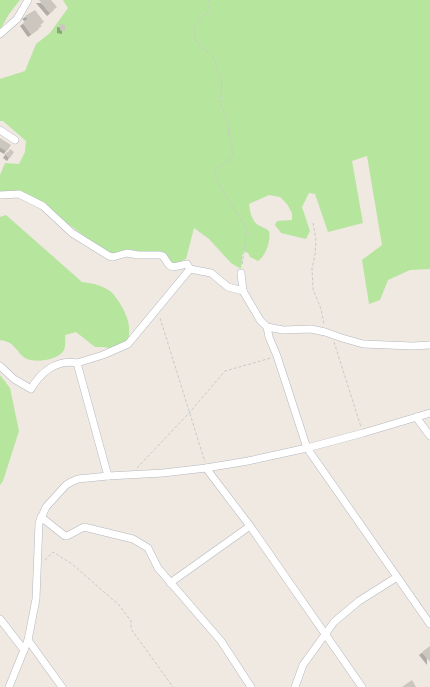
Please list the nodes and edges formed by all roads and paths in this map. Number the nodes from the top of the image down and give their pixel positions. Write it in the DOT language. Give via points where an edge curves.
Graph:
graph roads {
  1 [pos="28,0"];
  2 [pos="209,0"];
  3 [pos="0,34"];
  4 [pos="0,130"];
  5 [pos="14,140"];
  6 [pos="0,195"];
  7 [pos="312,223"];
  8 [pos="190,269"];
  9 [pos="242,273"];
  10 [pos="243,291"];
  11 [pos="157,309"];
  12 [pos="267,327"];
  13 [pos="328,333"];
  14 [pos="430,345"];
  15 [pos="278,356"];
  16 [pos="77,363"];
  17 [pos="0,366"];
  18 [pos="190,412"];
  19 [pos="430,413"];
  20 [pos="416,417"];
  21 [pos="362,433"];
  22 [pos="430,436"];
  23 [pos="307,448"];
  24 [pos="206,468"];
  25 [pos="130,475"];
  26 [pos="108,476"];
  27 [pos="42,517"];
  28 [pos="250,526"];
  29 [pos="38,561"];
  30 [pos="397,578"];
  31 [pos="170,582"];
  32 [pos="0,619"];
  33 [pos="430,624"];
  34 [pos="325,633"];
  35 [pos="28,640"];
  36 [pos="24,650"];
  37 [pos="9,687"];
  38 [pos="62,687"];
  39 [pos="173,687"];
  40 [pos="251,687"];
  41 [pos="295,687"];
  42 [pos="362,687"];
  1 -- 3 [label="street" via="17,19"];
  2 -- 9 [label="path" via="209,10 194,27 194,32 200,46 212,55 222,83 220,102 228,122 232,153 231,158 215,172 222,190 247,229"];
  4 -- 5 [label="street"];
  6 -- 8 [label="street" via="19,194 43,206 72,233 109,256 127,253 160,255 173,267 187,264"];
  7 -- 13 [label="path" via="316,240 312,268 313,289"];
  8 -- 10 [label="street" via="211,273 228,287"];
  8 -- 11 [label="street"];
  9 -- 10 [label="street"];
  10 -- 12 [label="street"];
  11 -- 16 [label="street" via="128,344"];
  11 -- 18 [label="path"];
  12 -- 13 [label="street" via="283,330 311,329"];
  12 -- 15 [label="street"];
  13 -- 14 [label="street" via="363,344"];
  13 -- 21 [label="path"];
  15 -- 18 [label="path" via="225,370"];
  15 -- 23 [label="street"];
  16 -- 17 [label="street" via="56,364 38,377 30,389"];
  16 -- 26 [label="street"];
  18 -- 24 [label="path"];
  18 -- 25 [label="path"];
  19 -- 20 [label="street"];
  20 -- 21 [label="street"];
  20 -- 22 [label="street"];
  21 -- 23 [label="street"];
  23 -- 24 [label="street"];
  23 -- 30 [label="street"];
  24 -- 25 [label="street"];
  24 -- 28 [label="street"];
  25 -- 26 [label="street"];
  26 -- 27 [label="street" via="78,479 66,485 46,507"];
  27 -- 29 [label="street" via="38,530"];
  27 -- 31 [label="street" via="65,536 84,527 142,543"];
  28 -- 31 [label="street"];
  28 -- 34 [label="street"];
  29 -- 35 [label="street" via="36,599"];
  29 -- 39 [label="path" via="44,560 53,552 72,564 119,605 131,621 131,629"];
  30 -- 33 [label="street"];
  30 -- 34 [label="street" via="359,601"];
  31 -- 40 [label="street" via="221,641"];
  32 -- 36 [label="street"];
  34 -- 41 [label="street" via="303,665"];
  34 -- 42 [label="street"];
  35 -- 36 [label="street"];
  35 -- 38 [label="street"];
  36 -- 37 [label="street"];
}
